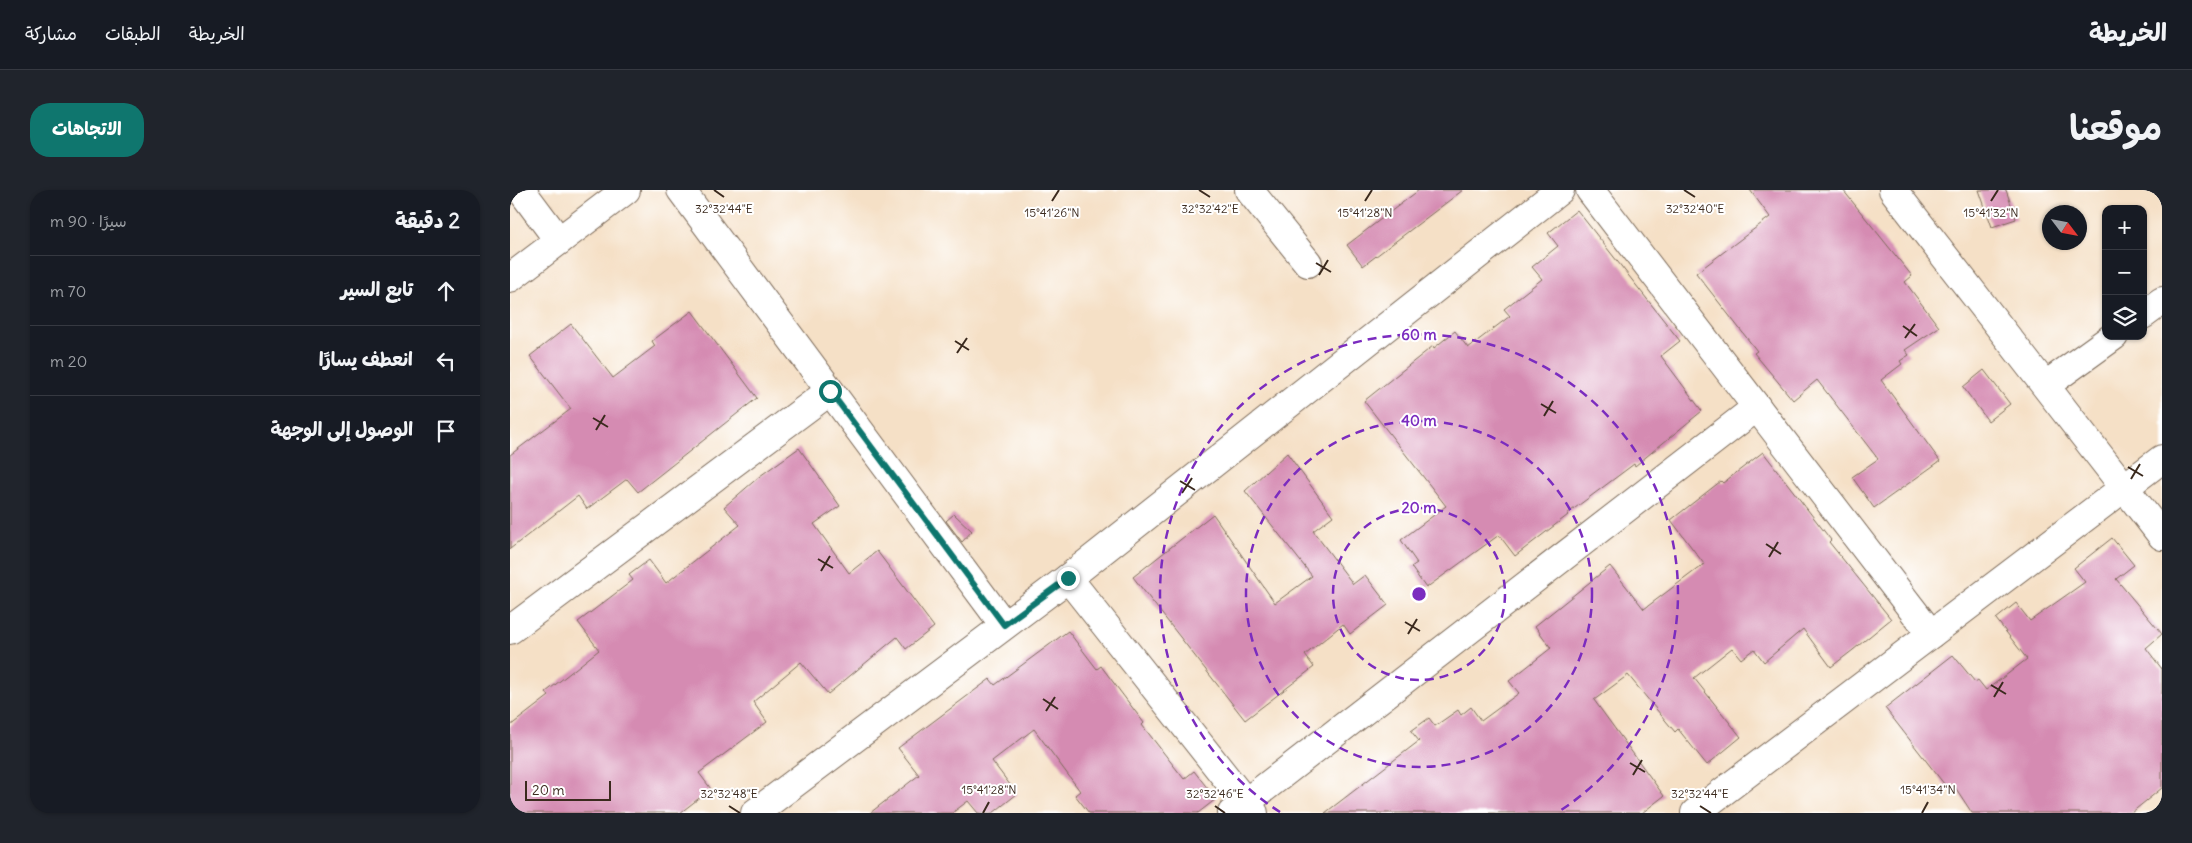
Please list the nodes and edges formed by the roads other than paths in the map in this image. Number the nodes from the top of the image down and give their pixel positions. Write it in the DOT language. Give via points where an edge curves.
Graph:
graph roads {
  1 [pos="521,190"];
  2 [pos="626,190"];
  3 [pos="681,190"];
  4 [pos="1249,190"];
  5 [pos="1560,190"];
  6 [pos="1590,190"];
  7 [pos="1893,190"];
  8 [pos="560,241"];
  9 [pos="1308,263"];
  10 [pos="510,278"];
  11 [pos="2162,301"];
  12 [pos="2147,312"];
  13 [pos="2108,340"];
  14 [pos="2046,385"];
  15 [pos="830,391"];
  16 [pos="1757,408"];
  17 [pos="2162,459"];
  18 [pos="2124,488"];
  19 [pos="2162,536"];
  20 [pos="1068,578"];
  21 [pos="1004,625"];
  22 [pos="510,630"];
  23 [pos="1931,634"];
  24 [pos="1244,810"];
  25 [pos="754,813"];
  26 [pos="1695,813"];
  1 -- 8 [label="street"];
  2 -- 8 [label="street"];
  3 -- 15 [label="street"];
  4 -- 9 [label="street"];
  5 -- 20 [label="street"];
  6 -- 16 [label="street"];
  7 -- 14 [label="street"];
  8 -- 10 [label="street"];
  11 -- 12 [label="street"];
  13 -- 14 [label="street"];
  14 -- 18 [label="street"];
  15 -- 21 [label="street"];
  15 -- 22 [label="street"];
  16 -- 23 [label="street"];
  16 -- 24 [label="street"];
  17 -- 18 [label="street"];
  18 -- 19 [label="street"];
  18 -- 23 [label="street"];
  20 -- 21 [label="street"];
  20 -- 24 [label="street"];
  21 -- 25 [label="street"];
  23 -- 26 [label="street"];
}
